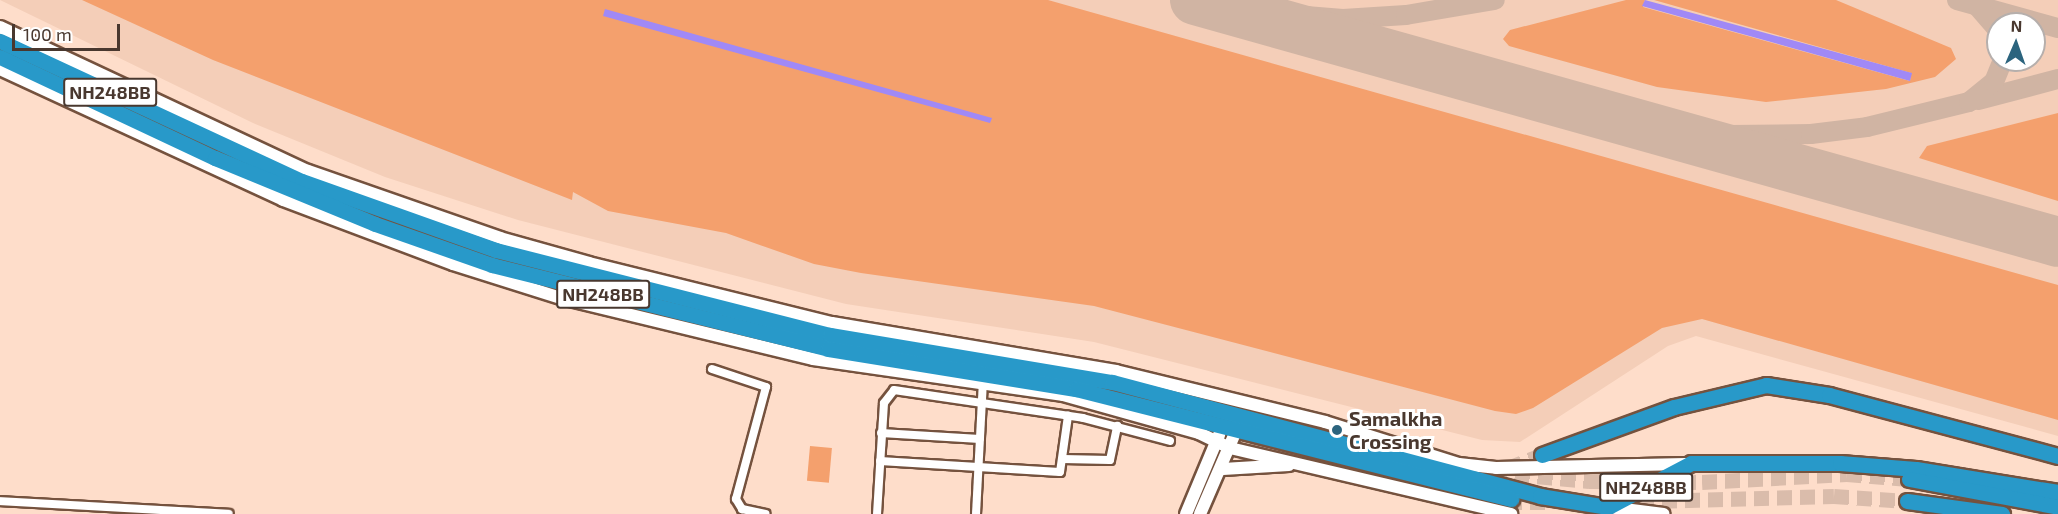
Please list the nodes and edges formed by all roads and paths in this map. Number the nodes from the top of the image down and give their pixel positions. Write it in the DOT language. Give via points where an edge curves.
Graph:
graph roads {
  1 [pos="0,27"];
  2 [pos="0,41"];
  3 [pos="0,57"];
  4 [pos="0,69"];
  5 [pos="712,369"];
  6 [pos="984,373"];
  7 [pos="981,402"];
  8 [pos="1068,416"];
  9 [pos="1117,426"];
  10 [pos="1229,426"];
  11 [pos="882,433"];
  12 [pos="980,439"];
  13 [pos="1170,441"];
  14 [pos="1230,448"];
  15 [pos="1542,455"];
  16 [pos="2058,456"];
  17 [pos="1063,459"];
  18 [pos="880,461"];
  19 [pos="1686,464"];
  20 [pos="979,466"];
  21 [pos="1314,466"];
  22 [pos="1223,469"];
  23 [pos="1909,480"];
  24 [pos="2058,492"];
  25 [pos="0,501"];
  26 [pos="1906,501"];
  27 [pos="2058,507"];
  28 [pos="1601,511"];
  29 [pos="230,514"];
  30 [pos="765,514"];
  31 [pos="877,514"];
  32 [pos="976,514"];
  33 [pos="1186,514"];
  34 [pos="1200,514"];
  35 [pos="1511,514"];
  36 [pos="1664,514"];
  37 [pos="2002,514"];
  1 -- 19 [label="street" via="308,171 500,238 600,266 832,323 1116,371 1325,422 1459,464 1496,468"];
  2 -- 6 [label="highway, NH248BB" via="302,181 496,250"];
  3 -- 6 [label="highway, NH248BB" via="215,158 375,224 492,265 828,349"];
  4 -- 6 [label="street" via="283,200 453,264 561,298 813,359"];
  5 -- 30 [label="street" via="766,387 736,499 742,509"];
  6 -- 7 [label="street"];
  6 -- 10 [label="street" via="1063,395"];
  6 -- 10 [label="highway, NH248BB" via="1112,382"];
  7 -- 8 [label="street"];
  7 -- 11 [label="street" via="894,390 885,400"];
  7 -- 12 [label="street"];
  8 -- 9 [label="street"];
  8 -- 17 [label="street"];
  9 -- 13 [label="street"];
  9 -- 17 [label="street" via="1110,460"];
  10 -- 14 [label="street"];
  10 -- 14 [label="street"];
  10 -- 28 [label="highway, NH248BB" via="1538,505"];
  10 -- 33 [label="street"];
  11 -- 12 [label="street"];
  11 -- 18 [label="street"];
  12 -- 20 [label="street"];
  14 -- 21 [label="street"];
  14 -- 22 [label="street"];
  15 -- 16 [label="highway" via="1674,407 1766,385 1829,394"];
  17 -- 20 [label="street" via="1060,472"];
  18 -- 20 [label="street"];
  18 -- 31 [label="street"];
  19 -- 24 [label="highway, NH248BB" via="1840,463 1975,475"];
  19 -- 28 [label="highway, NH248BB"];
  20 -- 32 [label="street"];
  21 -- 22 [label="street"];
  21 -- 35 [label="street"];
  22 -- 34 [label="street"];
  23 -- 27 [label="highway"];
  25 -- 29 [label="street"];
  26 -- 37 [label="highway"];
  28 -- 36 [label="street"];
}
